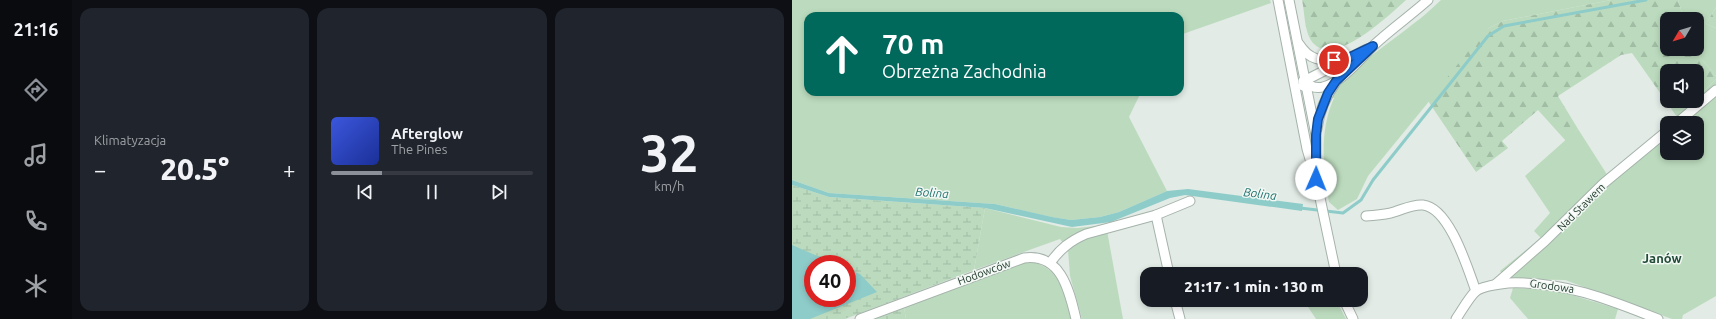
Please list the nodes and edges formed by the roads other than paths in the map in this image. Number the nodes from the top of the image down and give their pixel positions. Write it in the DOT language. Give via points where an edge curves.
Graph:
graph roads {
  1 [pos="1278,0"];
  2 [pos="1289,0"];
  3 [pos="1428,0"];
  4 [pos="1297,41"];
  5 [pos="1373,46"];
  6 [pos="1346,59"];
  7 [pos="1290,63"];
  8 [pos="1336,81"];
  9 [pos="1306,83"];
  10 [pos="1716,90"];
  11 [pos="1298,101"];
  12 [pos="1685,116"];
  13 [pos="1316,135"];
  14 [pos="1660,137"];
  15 [pos="1316,179"];
  16 [pos="1190,201"];
  17 [pos="1156,215"];
  18 [pos="1366,216"];
  19 [pos="1050,263"];
  20 [pos="1167,267"];
  21 [pos="1334,267"];
  22 [pos="1496,284"];
  23 [pos="1476,291"];
  24 [pos="1177,307"];
  25 [pos="1347,307"];
  26 [pos="860,319"];
  27 [pos="1076,319"];
  28 [pos="1180,319"];
  29 [pos="1353,319"];
  30 [pos="1456,319"];
  31 [pos="1658,319"];
  1 -- 7 [label="street"];
  2 -- 4 [label="street"];
  3 -- 5 [label="street"];
  4 -- 6 [label="street" via="1305,53 1314,58"];
  4 -- 9 [label="street"];
  5 -- 6 [label="street"];
  5 -- 8 [label="street"];
  6 -- 9 [label="street" via="1310,78"];
  7 -- 9 [label="street" via="1299,78"];
  7 -- 11 [label="street"];
  8 -- 9 [label="street" via="1322,88 1312,87"];
  8 -- 13 [label="street" via="1322,107"];
  9 -- 11 [label="street" via="1301,88"];
  9 -- 13 [label="street"];
  10 -- 12 [label="street"];
  11 -- 15 [label="street" via="1307,149"];
  13 -- 15 [label="street"];
  14 -- 22 [label="street, Nad Stawem" via="1604,183 1545,241"];
  15 -- 21 [label="street"];
  16 -- 17 [label="street"];
  17 -- 19 [label="street" via="1086,234 1058,252"];
  17 -- 20 [label="street"];
  18 -- 23 [label="street" via="1411,206 1424,205 1434,208 1460,248"];
  19 -- 26 [label="street, Hodowców" via="1043,258 1024,258"];
  19 -- 27 [label="street" via="1064,280"];
  22 -- 23 [label="street, Grodowa"];
  22 -- 31 [label="street, Grodowa" via="1554,285 1585,292"];
  23 -- 30 [label="street"];
  24 -- 28 [label="street"];
  25 -- 29 [label="street"];
}
